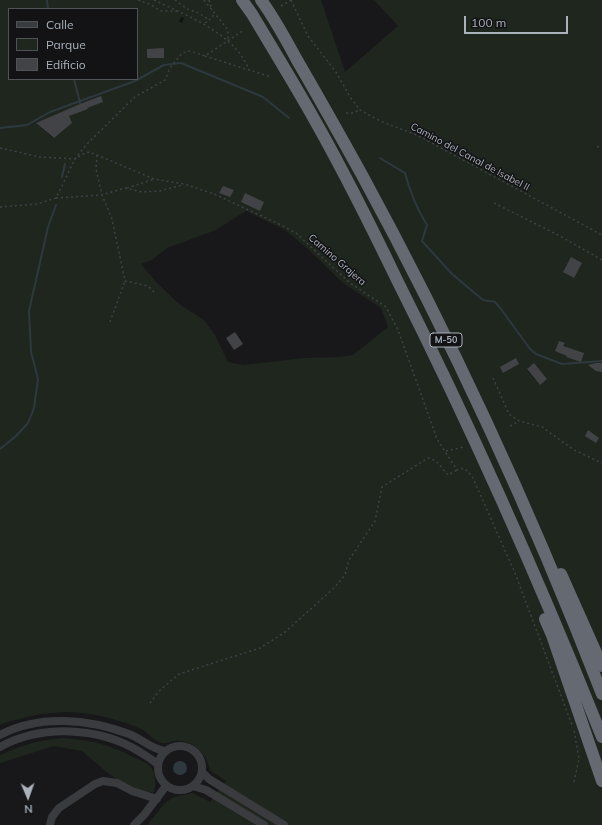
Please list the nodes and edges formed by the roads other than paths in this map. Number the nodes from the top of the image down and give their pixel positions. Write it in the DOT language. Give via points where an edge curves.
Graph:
graph roads {
  1 [pos="242,0"];
  2 [pos="262,0"];
  3 [pos="498,447"];
  4 [pos="488,469"];
  5 [pos="602,666"];
  6 [pos="602,694"];
  7 [pos="0,735"];
  8 [pos="602,737"];
  9 [pos="0,747"];
  10 [pos="165,751"];
  11 [pos="157,764"];
  12 [pos="202,772"];
  13 [pos="602,781"];
  14 [pos="166,786"];
  15 [pos="193,786"];
  16 [pos="157,799"];
  17 [pos="50,825"];
  18 [pos="134,825"];
  19 [pos="264,825"];
  20 [pos="284,825"];
  1 -- 4 [label="highway, M-50" via="318,126 442,370"];
  2 -- 3 [label="highway, M-50" via="331,118 394,234"];
  3 -- 5 [label="highway" via="544,535"];
  3 -- 6 [label="highway, M-50"];
  4 -- 8 [label="highway, M-50"];
  4 -- 13 [label="highway" via="499,510 552,635"];
  7 -- 10 [label="street" via="34,723 70,721 131,734 157,750"];
  9 -- 11 [label="street" via="36,734 69,731 127,744"];
  10 -- 11 [label="street"];
  10 -- 12 [label="street" via="172,747 190,748 198,754 202,762"];
  11 -- 14 [label="street" via="161,780"];
  12 -- 15 [label="street"];
  12 -- 20 [label="street" via="209,779"];
  14 -- 15 [label="street" via="175,790 185,790"];
  14 -- 16 [label="street"];
  15 -- 19 [label="street" via="206,790"];
  16 -- 17 [label="street" via="117,783 103,781 59,808"];
  16 -- 18 [label="street"];
}
